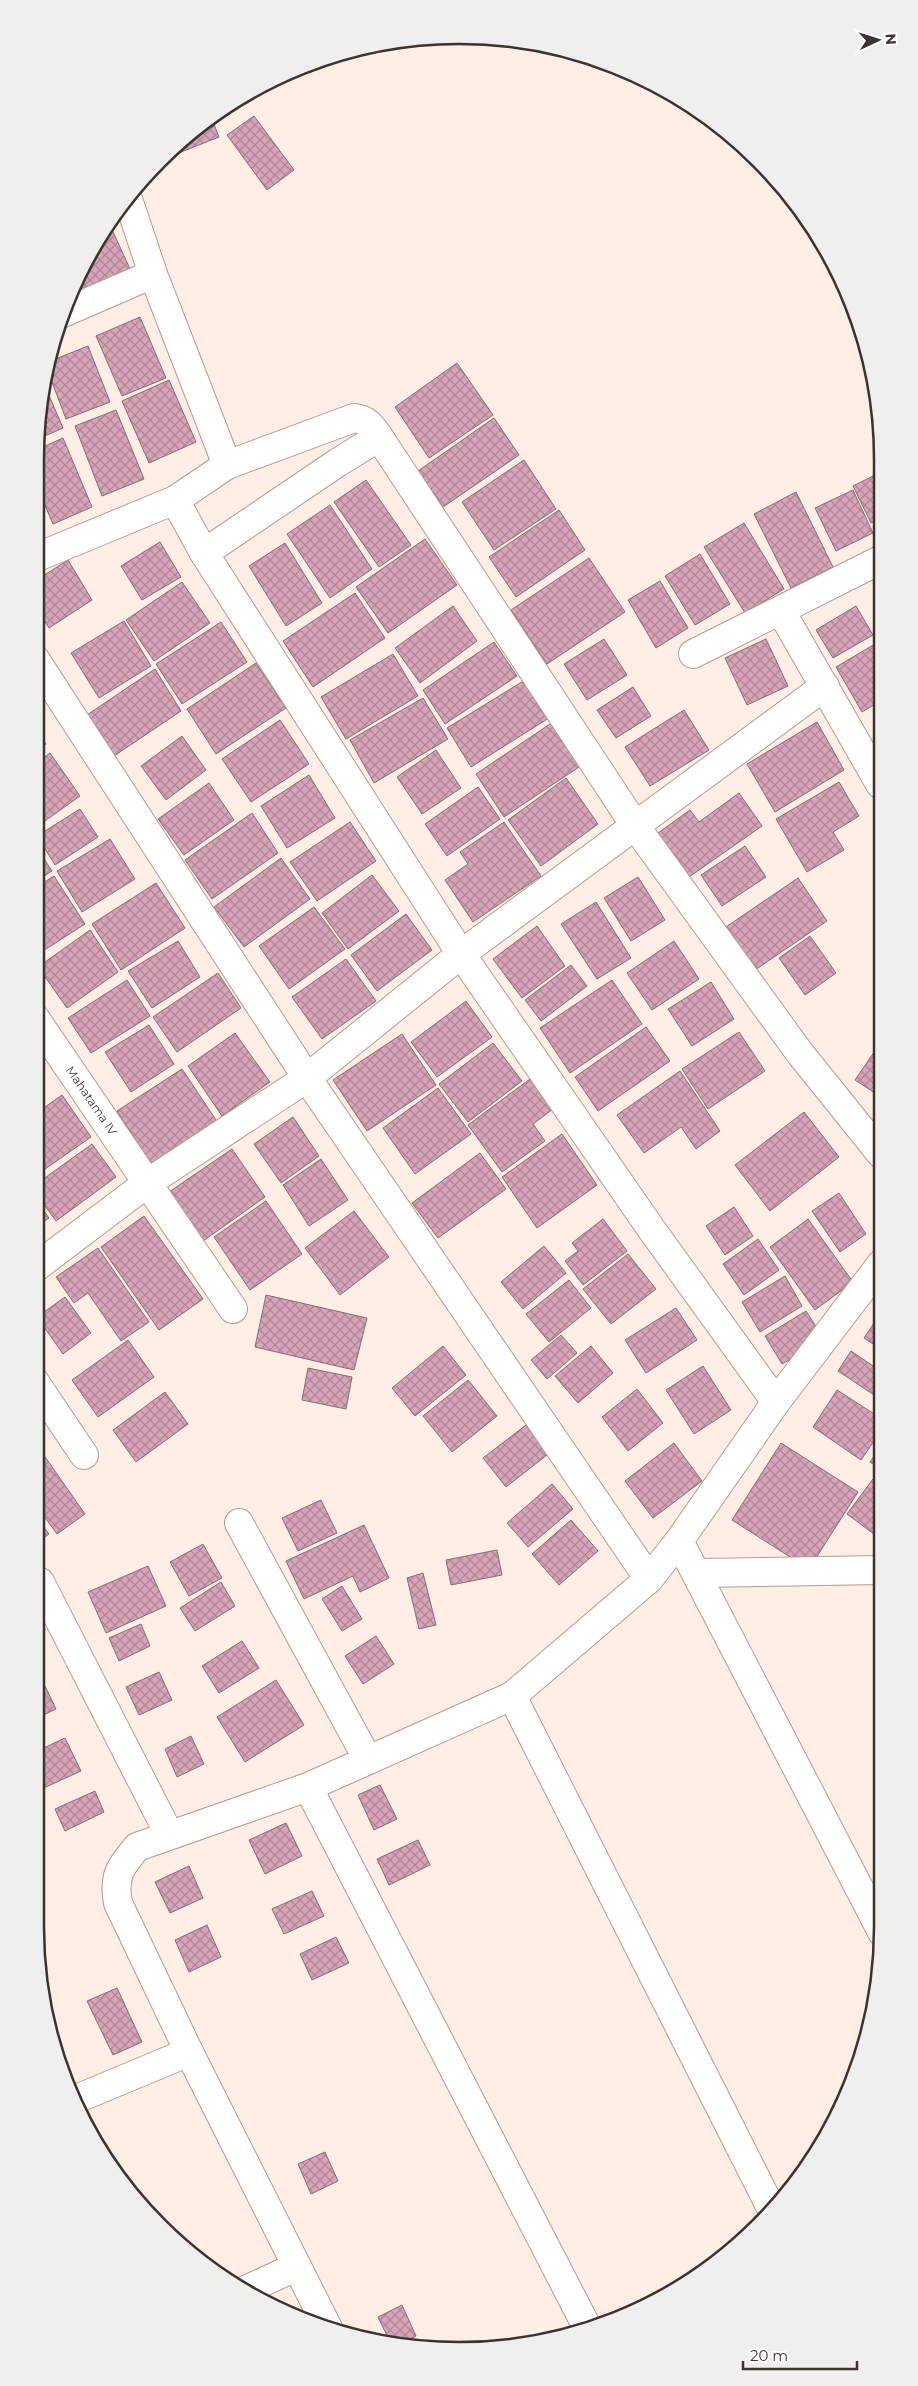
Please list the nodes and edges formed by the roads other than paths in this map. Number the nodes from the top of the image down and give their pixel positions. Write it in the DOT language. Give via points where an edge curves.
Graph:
graph roads {
  1 [pos="130,206"];
  2 [pos="153,274"];
  3 [pos="72,309"];
  4 [pos="379,437"];
  5 [pos="226,465"];
  6 [pos="175,500"];
  7 [pos="44,554"];
  8 [pos="204,554"];
  9 [pos="874,563"];
  10 [pos="782,611"];
  11 [pos="693,654"];
  12 [pos="44,672"];
  13 [pos="825,686"];
  14 [pos="874,773"];
  15 [pos="636,826"];
  16 [pos="461,954"];
  17 [pos="44,1031"];
  18 [pos="307,1078"];
  19 [pos="874,1145"];
  20 [pos="146,1184"];
  21 [pos="44,1261"];
  22 [pos="874,1273"];
  23 [pos="233,1309"];
  24 [pos="776,1402"];
  25 [pos="44,1417"];
  26 [pos="84,1455"];
  27 [pos="239,1523"];
  28 [pos="679,1541"];
  29 [pos="874,1570"];
  30 [pos="696,1573"];
  31 [pos="649,1579"];
  32 [pos="44,1590"];
  33 [pos="512,1696"];
  34 [pos="368,1760"];
  35 [pos="308,1787"];
  36 [pos="169,1834"];
  37 [pos="874,1917"];
  38 [pos="189,2052"];
  39 [pos="80,2097"];
  40 [pos="769,2204"];
  41 [pos="296,2267"];
  42 [pos="251,2287"];
  43 [pos="323,2319"];
  44 [pos="585,2322"];
  1 -- 2 [label="street"];
  2 -- 3 [label="street"];
  2 -- 5 [label="street"];
  4 -- 5 [label="street" via="362,418 354,418"];
  4 -- 8 [label="street"];
  4 -- 15 [label="street"];
  5 -- 6 [label="street"];
  6 -- 7 [label="street"];
  6 -- 8 [label="street"];
  8 -- 16 [label="street"];
  9 -- 10 [label="street"];
  10 -- 11 [label="street"];
  10 -- 13 [label="street"];
  12 -- 18 [label="street"];
  13 -- 14 [label="street"];
  13 -- 15 [label="street"];
  15 -- 16 [label="street"];
  15 -- 19 [label="street" via="799,1052"];
  16 -- 18 [label="street"];
  16 -- 24 [label="street" via="652,1230"];
  17 -- 20 [label="street, Mahatama IV"];
  18 -- 20 [label="street"];
  18 -- 31 [label="street"];
  20 -- 21 [label="street"];
  20 -- 23 [label="street, Mahatama IV"];
  22 -- 24 [label="street"];
  24 -- 28 [label="street"];
  25 -- 26 [label="street"];
  27 -- 34 [label="street"];
  28 -- 30 [label="street"];
  28 -- 31 [label="street"];
  29 -- 30 [label="street"];
  30 -- 37 [label="street"];
  31 -- 33 [label="street"];
  32 -- 36 [label="street"];
  33 -- 34 [label="street"];
  33 -- 40 [label="street"];
  34 -- 35 [label="street"];
  35 -- 36 [label="street"];
  35 -- 44 [label="street"];
  36 -- 38 [label="street" via="137,1847 119,1871 115,1887 118,1903"];
  38 -- 39 [label="street"];
  38 -- 41 [label="street"];
  41 -- 42 [label="street"];
  41 -- 43 [label="street"];
}
